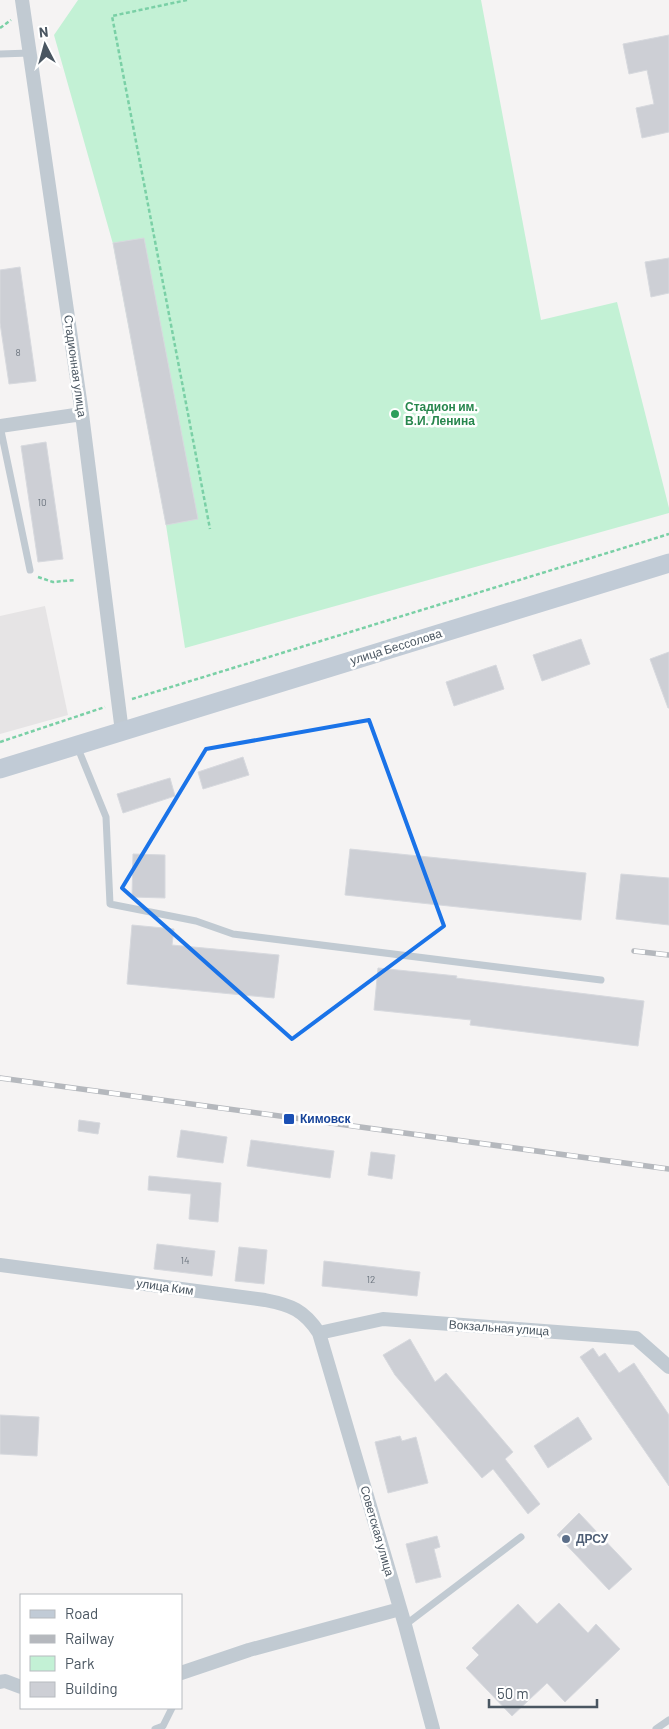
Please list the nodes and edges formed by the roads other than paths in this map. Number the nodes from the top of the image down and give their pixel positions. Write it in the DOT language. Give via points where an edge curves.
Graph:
graph roads {
  1 [pos="22,0"];
  2 [pos="30,53"];
  3 [pos="0,54"];
  4 [pos="82,414"];
  5 [pos="0,426"];
  6 [pos="669,563"];
  7 [pos="30,570"];
  8 [pos="122,732"];
  9 [pos="77,746"];
  10 [pos="0,769"];
  11 [pos="601,980"];
  12 [pos="0,1264"];
  13 [pos="319,1333"];
  14 [pos="669,1367"];
  15 [pos="521,1537"];
  16 [pos="400,1609"];
  17 [pos="405,1625"];
  18 [pos="182,1673"];
  19 [pos="0,1682"];
  20 [pos="20,1687"];
  21 [pos="172,1709"];
  22 [pos="669,1720"];
  23 [pos="154,1729"];
  24 [pos="432,1729"];
  25 [pos="656,1729"];
  1 -- 2 [label="street, Стадионная улица"];
  2 -- 3 [label="lane"];
  2 -- 4 [label="street, Стадионная улица"];
  4 -- 5 [label="street"];
  4 -- 8 [label="street, Стадионная улица"];
  5 -- 7 [label="lane"];
  6 -- 8 [label="main road, улица Бессолова"];
  8 -- 9 [label="main road, улица Бессолова"];
  9 -- 10 [label="main road, улица Бессолова"];
  9 -- 11 [label="lane" via="106,817 110,904 196,921 233,934"];
  12 -- 13 [label="street, улица Ким" via="285,1304 311,1320"];
  13 -- 14 [label="street, Вокзальная улица" via="383,1319 636,1338"];
  13 -- 16 [label="street, Советская улица"];
  15 -- 17 [label="lane"];
  16 -- 17 [label="street, Советская улица"];
  16 -- 18 [label="street" via="249,1650"];
  17 -- 24 [label="street, Советская улица"];
  19 -- 20 [label="street"];
  21 -- 23 [label="lane" via="163,1726"];
  22 -- 25 [label="lane"];
}
